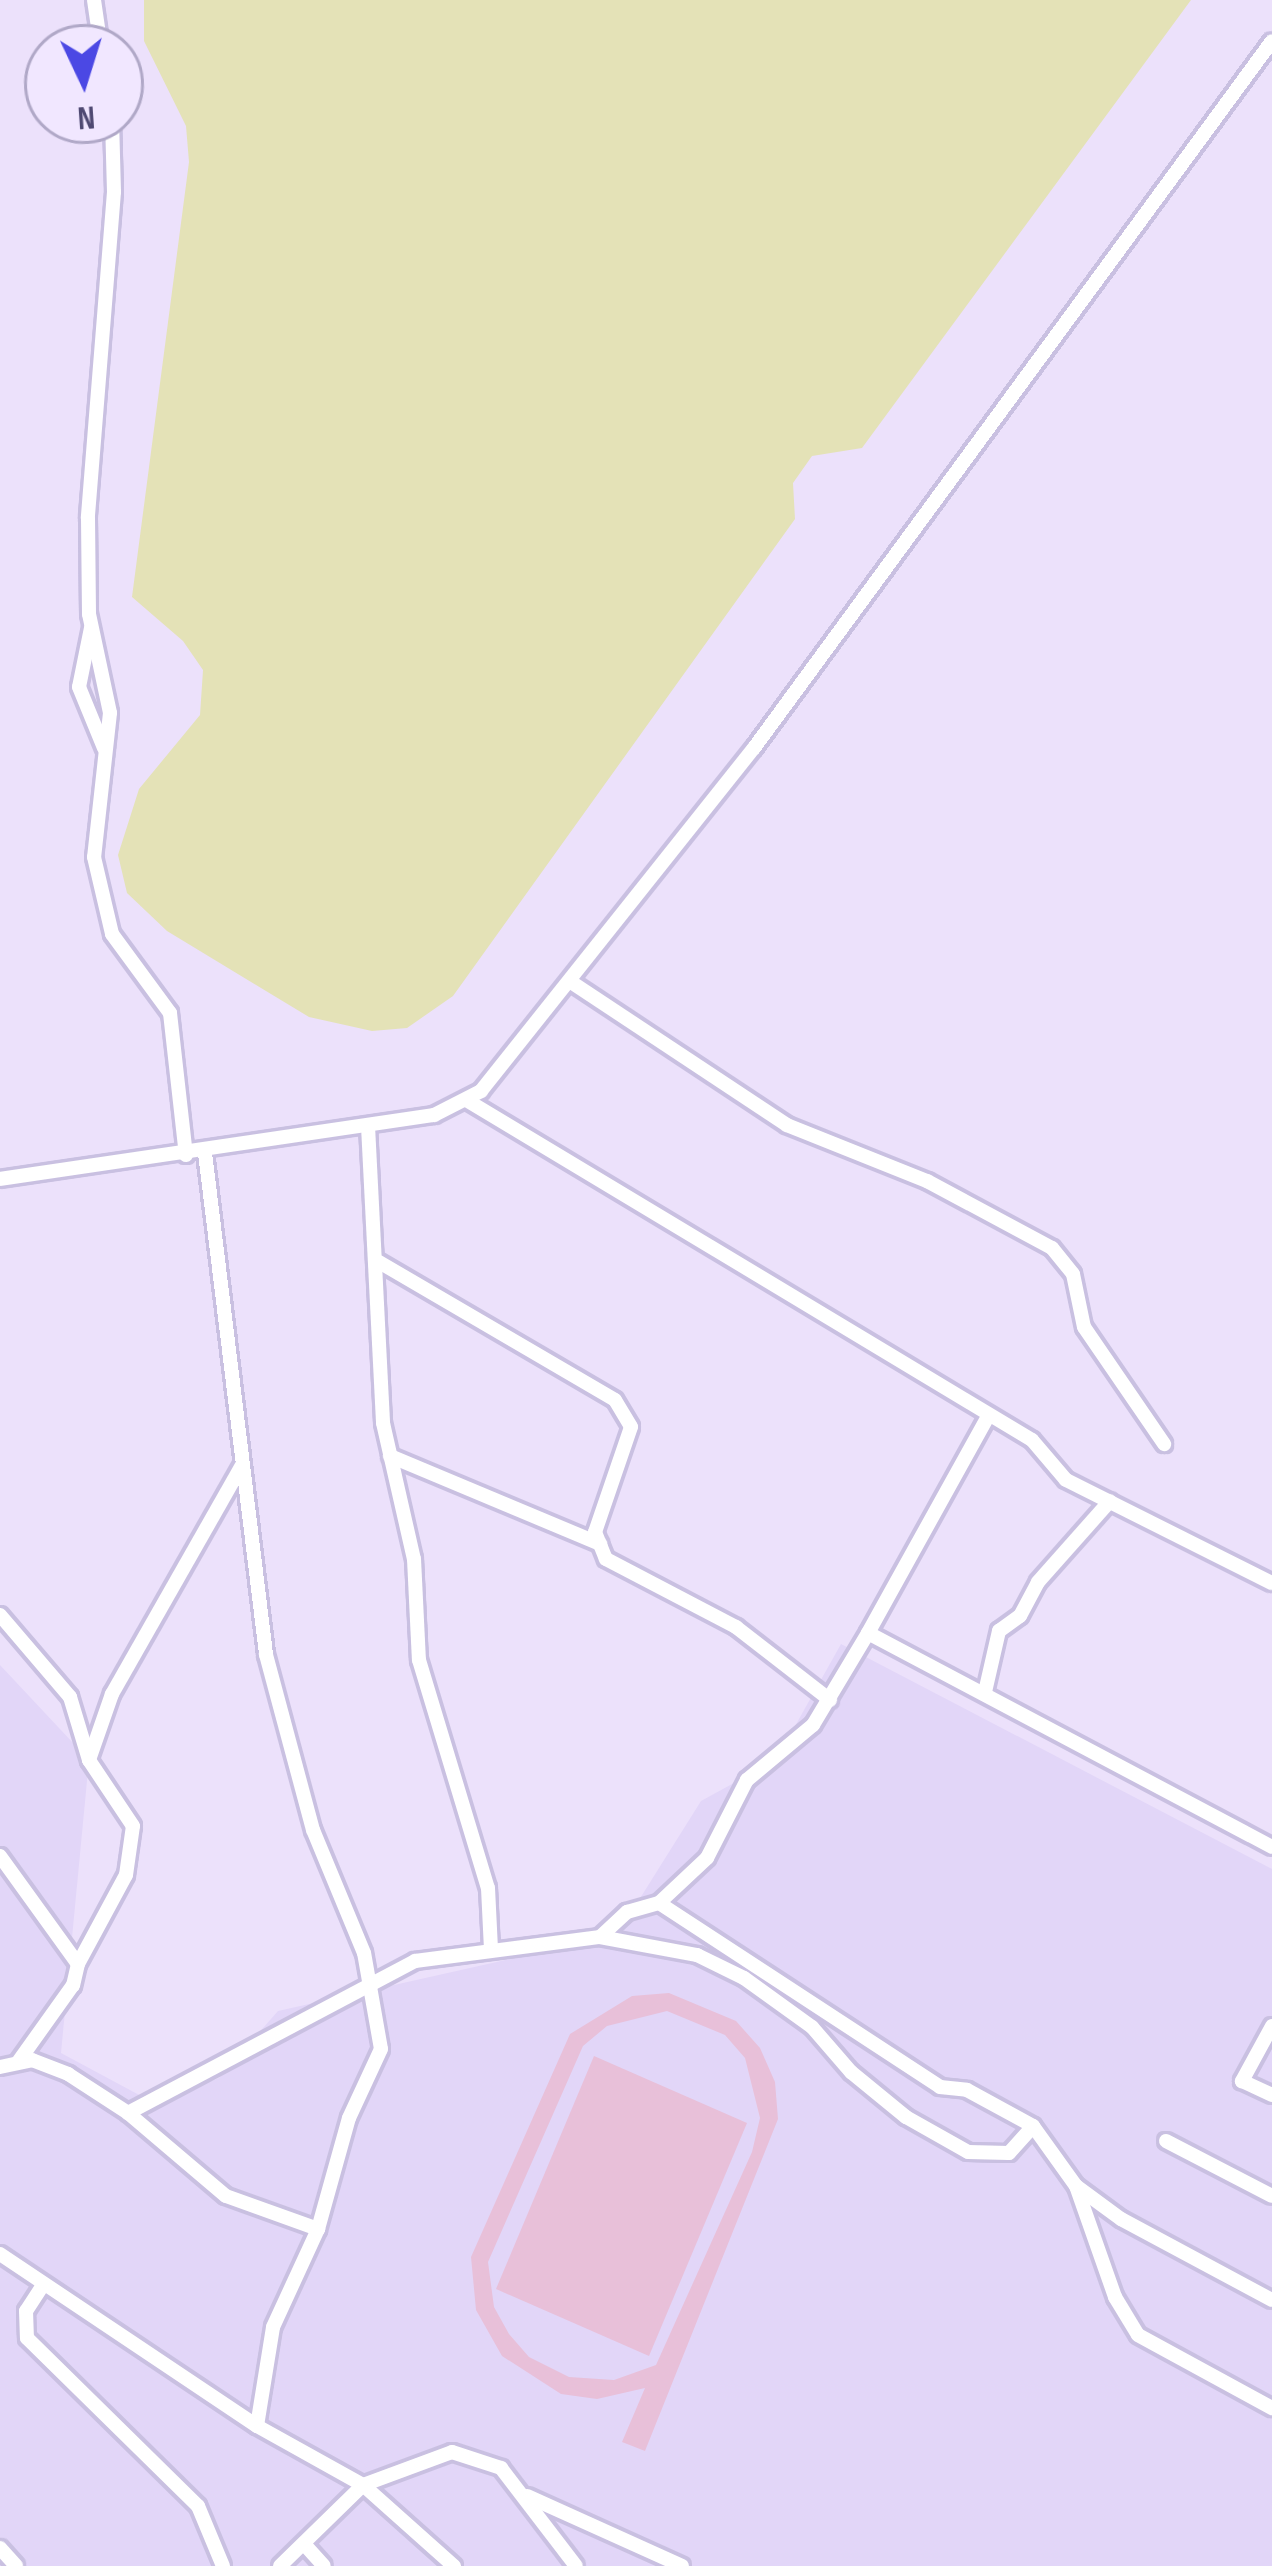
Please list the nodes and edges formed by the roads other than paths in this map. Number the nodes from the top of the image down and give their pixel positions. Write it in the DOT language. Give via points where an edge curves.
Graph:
graph roads {
  1 [pos="1272,41"];
  2 [pos="113,144"];
  3 [pos="91,628"];
  4 [pos="105,748"];
  5 [pos="571,982"];
  6 [pos="467,1101"];
  7 [pos="368,1126"];
  8 [pos="205,1153"];
  9 [pos="186,1156"];
  10 [pos="0,1179"];
  11 [pos="379,1262"];
  12 [pos="989,1415"];
  13 [pos="1164,1444"];
  14 [pos="390,1456"];
  15 [pos="242,1465"];
  16 [pos="1110,1501"];
  17 [pos="600,1544"];
  18 [pos="1272,1583"];
  19 [pos="0,1615"];
  20 [pos="868,1633"];
  21 [pos="985,1692"];
  22 [pos="830,1700"];
  23 [pos="88,1760"];
  24 [pos="1272,1847"];
  25 [pos="0,1856"];
  26 [pos="659,1904"];
  27 [pos="600,1937"];
  28 [pos="490,1950"];
  29 [pos="78,1964"];
  30 [pos="371,1981"];
  31 [pos="1272,2026"];
  32 [pos="18,2062"];
  33 [pos="0,2067"];
  34 [pos="1272,2095"];
  35 [pos="128,2113"];
  36 [pos="1033,2126"];
  37 [pos="1166,2141"];
  38 [pos="1076,2186"];
  39 [pos="1272,2195"];
  40 [pos="318,2229"];
  41 [pos="0,2254"];
  42 [pos="43,2285"];
  43 [pos="1272,2300"];
  44 [pos="1272,2408"];
  45 [pos="257,2426"];
  46 [pos="363,2486"];
  47 [pos="527,2495"];
  48 [pos="304,2545"];
  49 [pos="0,2548"];
  50 [pos="16,2566"];
  51 [pos="223,2566"];
  52 [pos="280,2566"];
  53 [pos="324,2566"];
  54 [pos="454,2566"];
  55 [pos="576,2566"];
  56 [pos="682,2566"];
  1 -- 5 [label="street" via="754,748"];
  2 -- 3 [label="street" via="88,518"];
  3 -- 4 [label="street" via="110,697"];
  3 -- 4 [label="street" via="79,687"];
  4 -- 9 [label="street" via="92,823 98,899 125,958 170,1013"];
  5 -- 6 [label="street"];
  5 -- 13 [label="street" via="760,1111 927,1181 1052,1248 1073,1274 1084,1327"];
  6 -- 7 [label="street"];
  6 -- 12 [label="street"];
  7 -- 8 [label="street"];
  7 -- 11 [label="street"];
  8 -- 9 [label="street"];
  8 -- 15 [label="street"];
  9 -- 10 [label="street"];
  11 -- 14 [label="street"];
  11 -- 17 [label="street" via="615,1400 631,1427 595,1532"];
  12 -- 16 [label="street" via="1032,1441 1066,1480"];
  12 -- 20 [label="street"];
  14 -- 17 [label="street"];
  14 -- 28 [label="street" via="414,1559 419,1660 488,1888"];
  15 -- 23 [label="street" via="112,1694"];
  15 -- 30 [label="street" via="249,1551 285,1733"];
  16 -- 18 [label="street"];
  16 -- 21 [label="street" via="1038,1582 1020,1616 999,1630"];
  17 -- 22 [label="street" via="606,1559 736,1627"];
  19 -- 23 [label="street" via="70,1697"];
  20 -- 21 [label="street"];
  20 -- 22 [label="street"];
  21 -- 24 [label="street"];
  22 -- 26 [label="street" via="747,1780 706,1858"];
  23 -- 29 [label="street" via="133,1826 126,1875"];
  25 -- 29 [label="street"];
  26 -- 27 [label="street" via="627,1912"];
  26 -- 36 [label="street" via="940,2087 967,2090"];
  27 -- 28 [label="street"];
  27 -- 36 [label="street" via="698,1954 744,1978 812,2027 850,2072 906,2117 968,2152 1009,2153"];
  28 -- 30 [label="street" via="415,1961"];
  29 -- 32 [label="street" via="73,1985"];
  30 -- 35 [label="street" via="243,2058"];
  30 -- 40 [label="street" via="381,2049 349,2119"];
  31 -- 34 [label="street" via="1242,2080"];
  32 -- 33 [label="street"];
  32 -- 35 [label="street" via="51,2066"];
  35 -- 40 [label="street" via="226,2196"];
  36 -- 38 [label="street"];
  37 -- 39 [label="street"];
  38 -- 43 [label="street" via="1120,2219"];
  38 -- 44 [label="street" via="1101,2263 1138,2335"];
  40 -- 45 [label="street" via="273,2327"];
  41 -- 42 [label="street"];
  42 -- 45 [label="street"];
  42 -- 51 [label="street" via="26,2311 27,2338 199,2506"];
  45 -- 46 [label="street"];
  46 -- 47 [label="street" via="452,2452 501,2468"];
  46 -- 48 [label="street"];
  46 -- 54 [label="street"];
  47 -- 55 [label="street"];
  47 -- 56 [label="street"];
  48 -- 52 [label="street"];
  48 -- 53 [label="street"];
  49 -- 50 [label="street"];
}
